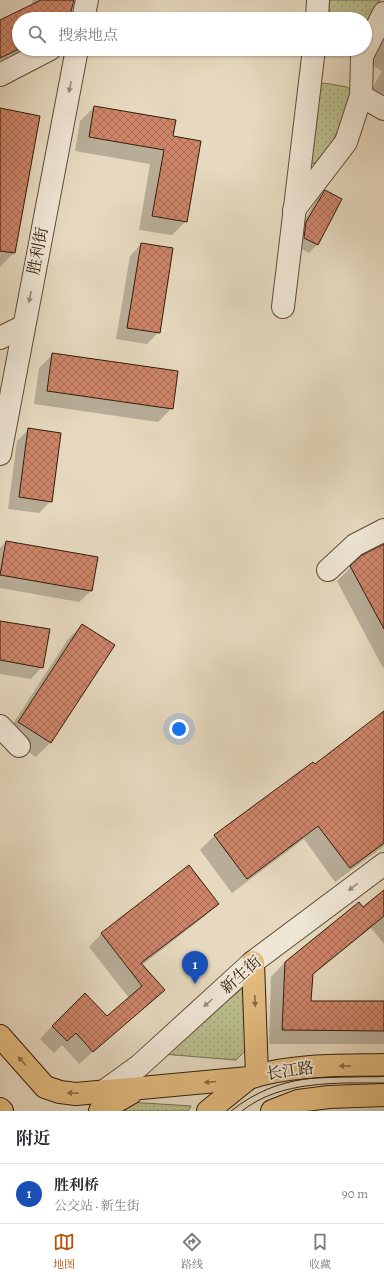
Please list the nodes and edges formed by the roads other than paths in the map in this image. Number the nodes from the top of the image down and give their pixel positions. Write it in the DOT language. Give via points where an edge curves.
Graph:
graph roads {
  1 [pos="87,0"];
  2 [pos="318,0"];
  3 [pos="84,12"];
  4 [pos="317,12"];
  5 [pos="384,14"];
  6 [pos="372,37"];
  7 [pos="36,56"];
  8 [pos="76,56"];
  9 [pos="313,56"];
  10 [pos="362,56"];
  11 [pos="0,74"];
  12 [pos="361,96"];
  13 [pos="384,109"];
  14 [pos="294,210"];
  15 [pos="283,307"];
  16 [pos="24,326"];
  17 [pos="0,338"];
  18 [pos="0,454"];
  19 [pos="384,530"];
  20 [pos="328,570"];
  21 [pos="0,726"];
  22 [pos="19,746"];
  23 [pos="384,864"];
  24 [pos="253,962"];
  25 [pos="0,1036"];
  26 [pos="384,1066"];
  27 [pos="253,1077"];
  28 [pos="384,1095"];
  29 [pos="102,1101"];
  30 [pos="208,1111"];
  31 [pos="272,1111"];
  1 -- 3 [label="street"];
  2 -- 4 [label="street"];
  5 -- 6 [label="street"];
  7 -- 11 [label="street"];
  8 -- 16 [label="street, 胜利街, one-way"];
  9 -- 14 [label="street"];
  10 -- 12 [label="street"];
  12 -- 13 [label="street"];
  12 -- 14 [label="street" via="346,142"];
  14 -- 15 [label="street"];
  16 -- 17 [label="street"];
  16 -- 18 [label="street, 胜利街"];
  19 -- 20 [label="street" via="355,546"];
  21 -- 22 [label="street"];
  23 -- 24 [label="street, 新生街, one-way"];
  24 -- 27 [label="main road, one-way"];
  24 -- 29 [label="street, 新生街, one-way"];
  29 -- 25 [label="main road, one-way" via="45,1087"];
  26 -- 27 [label="main road, 长江路, one-way" via="292,1068"];
  27 -- 29 [label="main road, one-way" via="160,1085"];
  27 -- 30 [label="main road, 长江路"];
  28 -- 31 [label="main road, 长江路" via="298,1101"];
}
